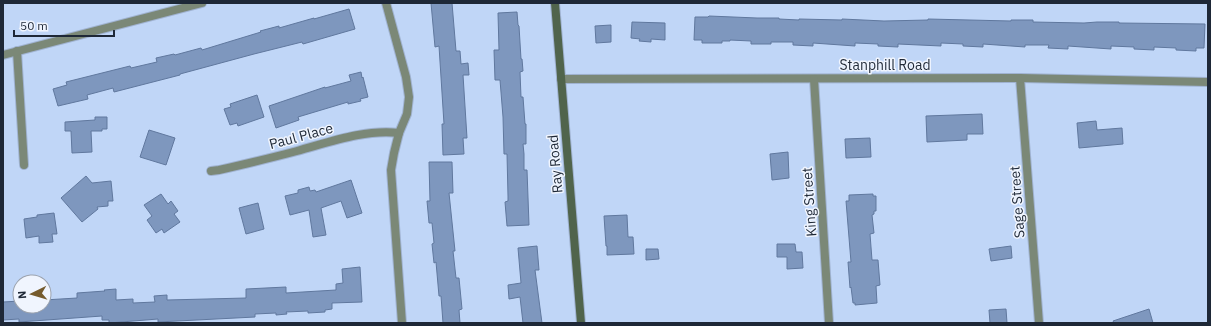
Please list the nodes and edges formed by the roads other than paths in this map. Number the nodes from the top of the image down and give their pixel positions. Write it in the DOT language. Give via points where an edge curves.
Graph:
graph roads {
  1 [pos="202,3"];
  2 [pos="386,3"];
  3 [pos="555,3"];
  4 [pos="17,51"];
  5 [pos="3,55"];
  6 [pos="814,78"];
  7 [pos="1020,78"];
  8 [pos="561,79"];
  9 [pos="1208,82"];
  10 [pos="399,133"];
  11 [pos="24,165"];
  12 [pos="211,171"];
  13 [pos="402,323"];
  14 [pos="581,323"];
  15 [pos="829,323"];
  16 [pos="1039,323"];
  1 -- 4 [label="street"];
  2 -- 10 [label="street" via="409,97 407,114"];
  3 -- 8 [label="street, Ray Road"];
  4 -- 5 [label="street"];
  4 -- 11 [label="street"];
  6 -- 7 [label="street, Stanphill Road"];
  6 -- 8 [label="street, Stanphill Road"];
  6 -- 15 [label="street, King Street"];
  7 -- 9 [label="street, Stanphill Road"];
  7 -- 16 [label="street, Sage Street"];
  8 -- 14 [label="street, Ray Road"];
  10 -- 12 [label="street, Paul Place" via="374,132 349,137"];
  10 -- 13 [label="street" via="392,170"];
}
